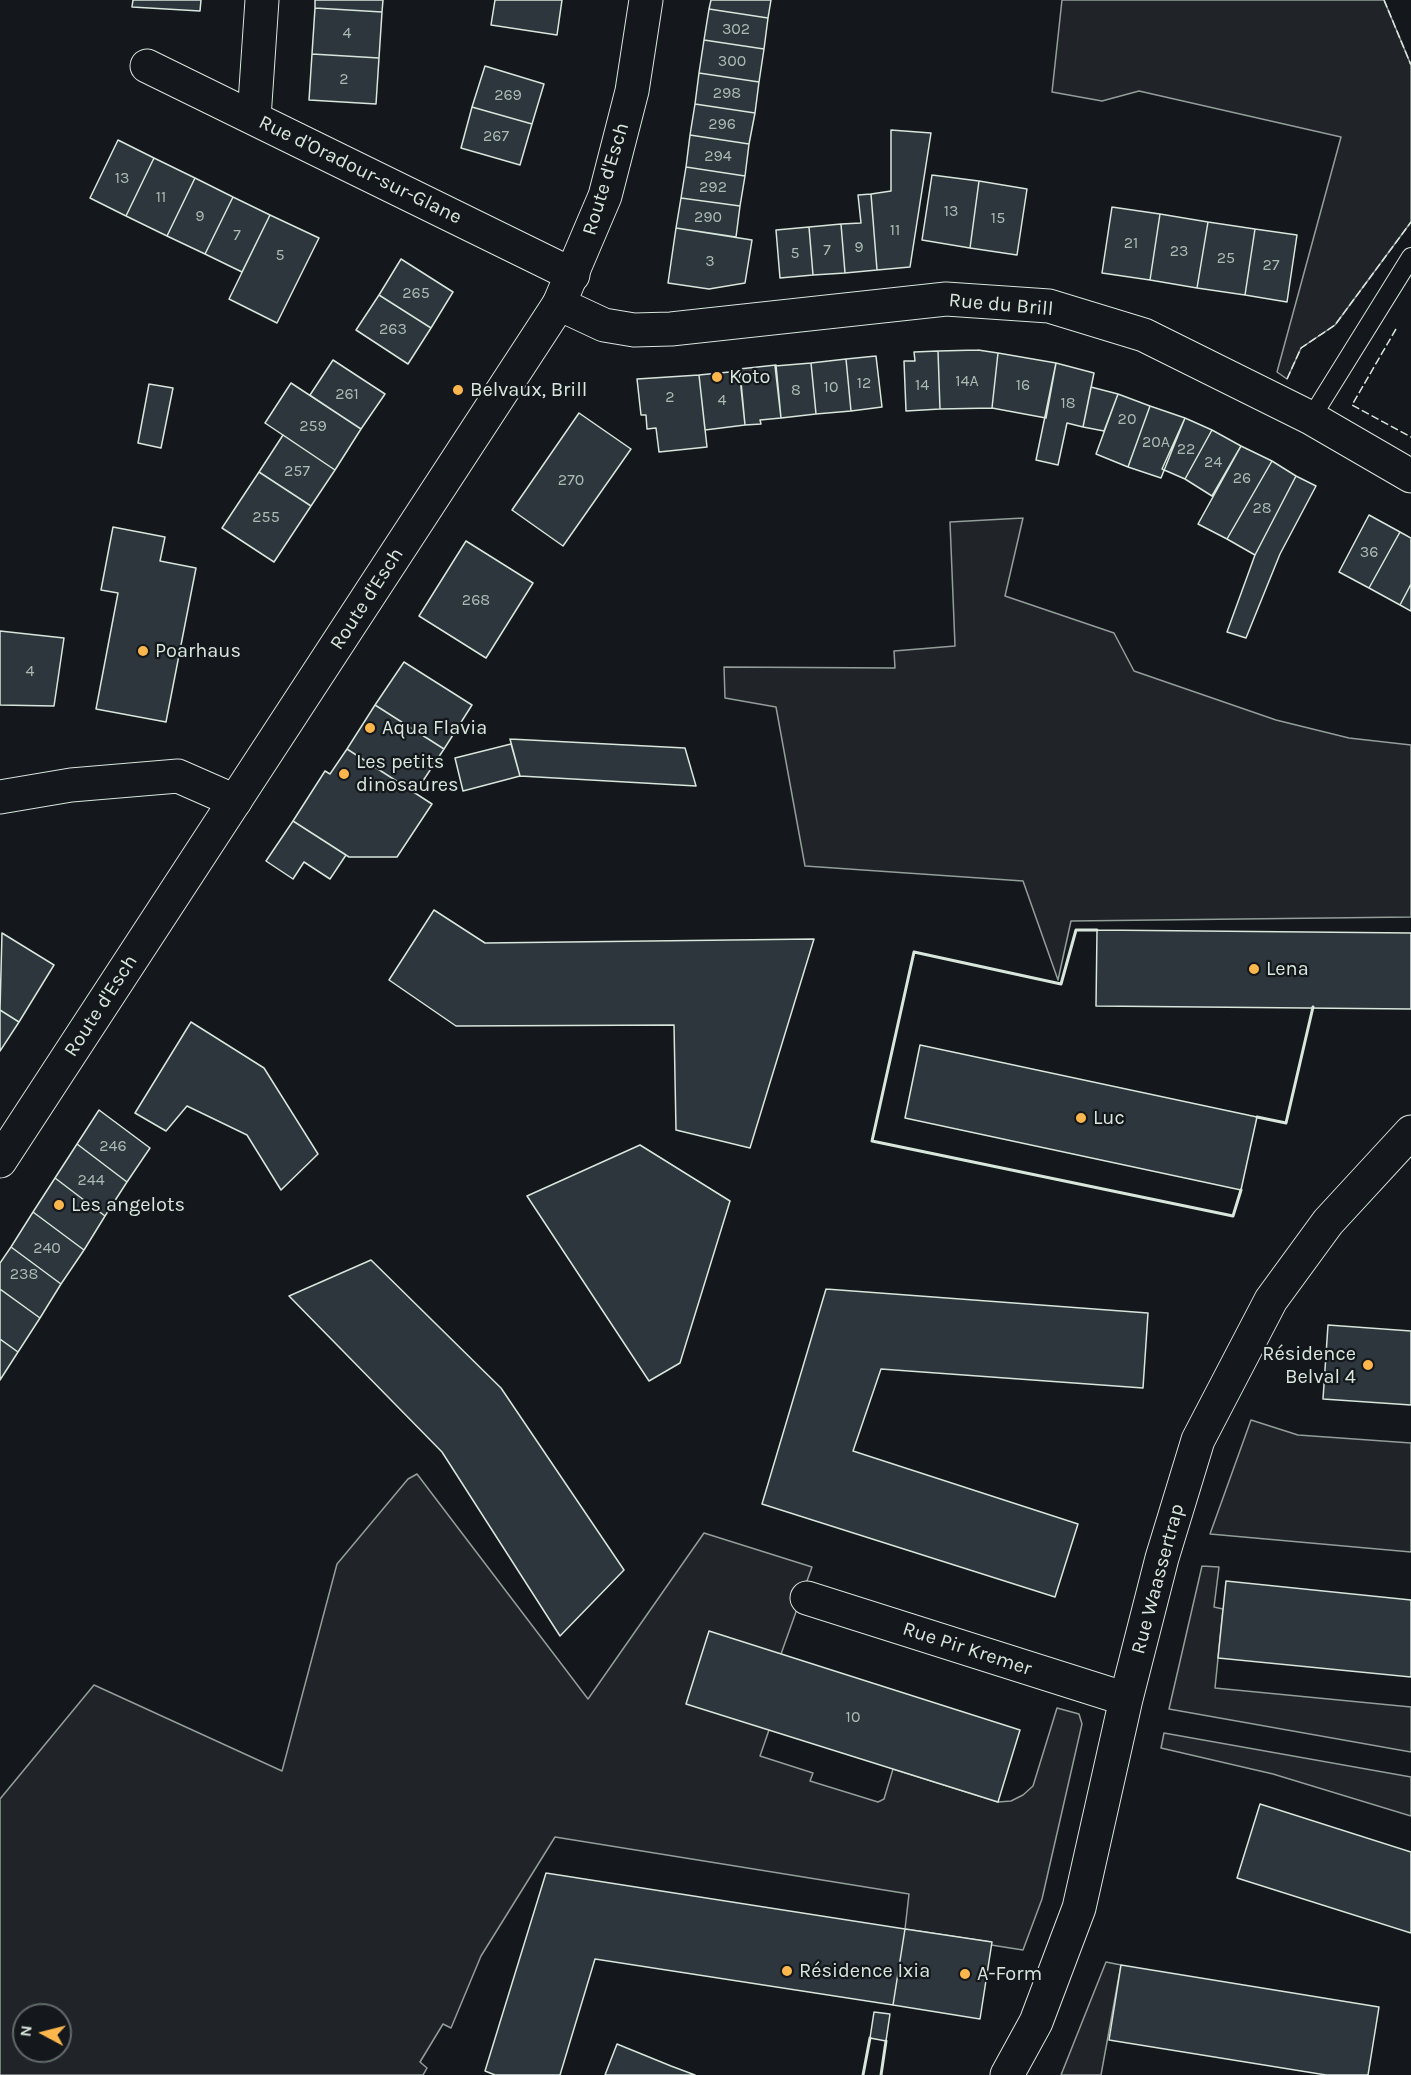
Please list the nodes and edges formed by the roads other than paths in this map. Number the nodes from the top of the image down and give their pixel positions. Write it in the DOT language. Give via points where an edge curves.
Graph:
graph roads {
  1 [pos="262,0"];
  2 [pos="646,0"];
  3 [pos="147,66"];
  4 [pos="254,118"];
  5 [pos="1411,256"];
  6 [pos="573,275"];
  7 [pos="559,304"];
  8 [pos="1311,418"];
  9 [pos="1411,476"];
  10 [pos="0,797"];
  11 [pos="236,801"];
  12 [pos="1411,1132"];
  13 [pos="0,1161"];
  14 [pos="807,1598"];
  15 [pos="1126,1700"];
  16 [pos="1007,2075"];
  1 -- 4 [label="street"];
  2 -- 6 [label="street, Route d'Esch" via="632,92 605,196"];
  3 -- 4 [label="street, Rue d'Oradour-sur-Glane"];
  4 -- 6 [label="street, Rue d'Oradour-sur-Glane"];
  5 -- 8 [label="lane"];
  6 -- 7 [label="street, Route d'Esch"];
  7 -- 8 [label="street, Rue du Brill" via="604,325 634,330 946,299 1049,306 1144,335"];
  7 -- 11 [label="street, Route d'Esch"];
  8 -- 9 [label="street, Rue du Brill"];
  10 -- 11 [label="street" via="71,784 178,776"];
  11 -- 13 [label="street, Route d'Esch"];
  12 -- 15 [label="street, Rue Waassertrap" via="1328,1222 1271,1300 1198,1440 1162,1558"];
  14 -- 15 [label="street, Rue Pir Kremer"];
  15 -- 16 [label="street, Rue Waassertrap" via="1079,1908 1036,2022"];
}
